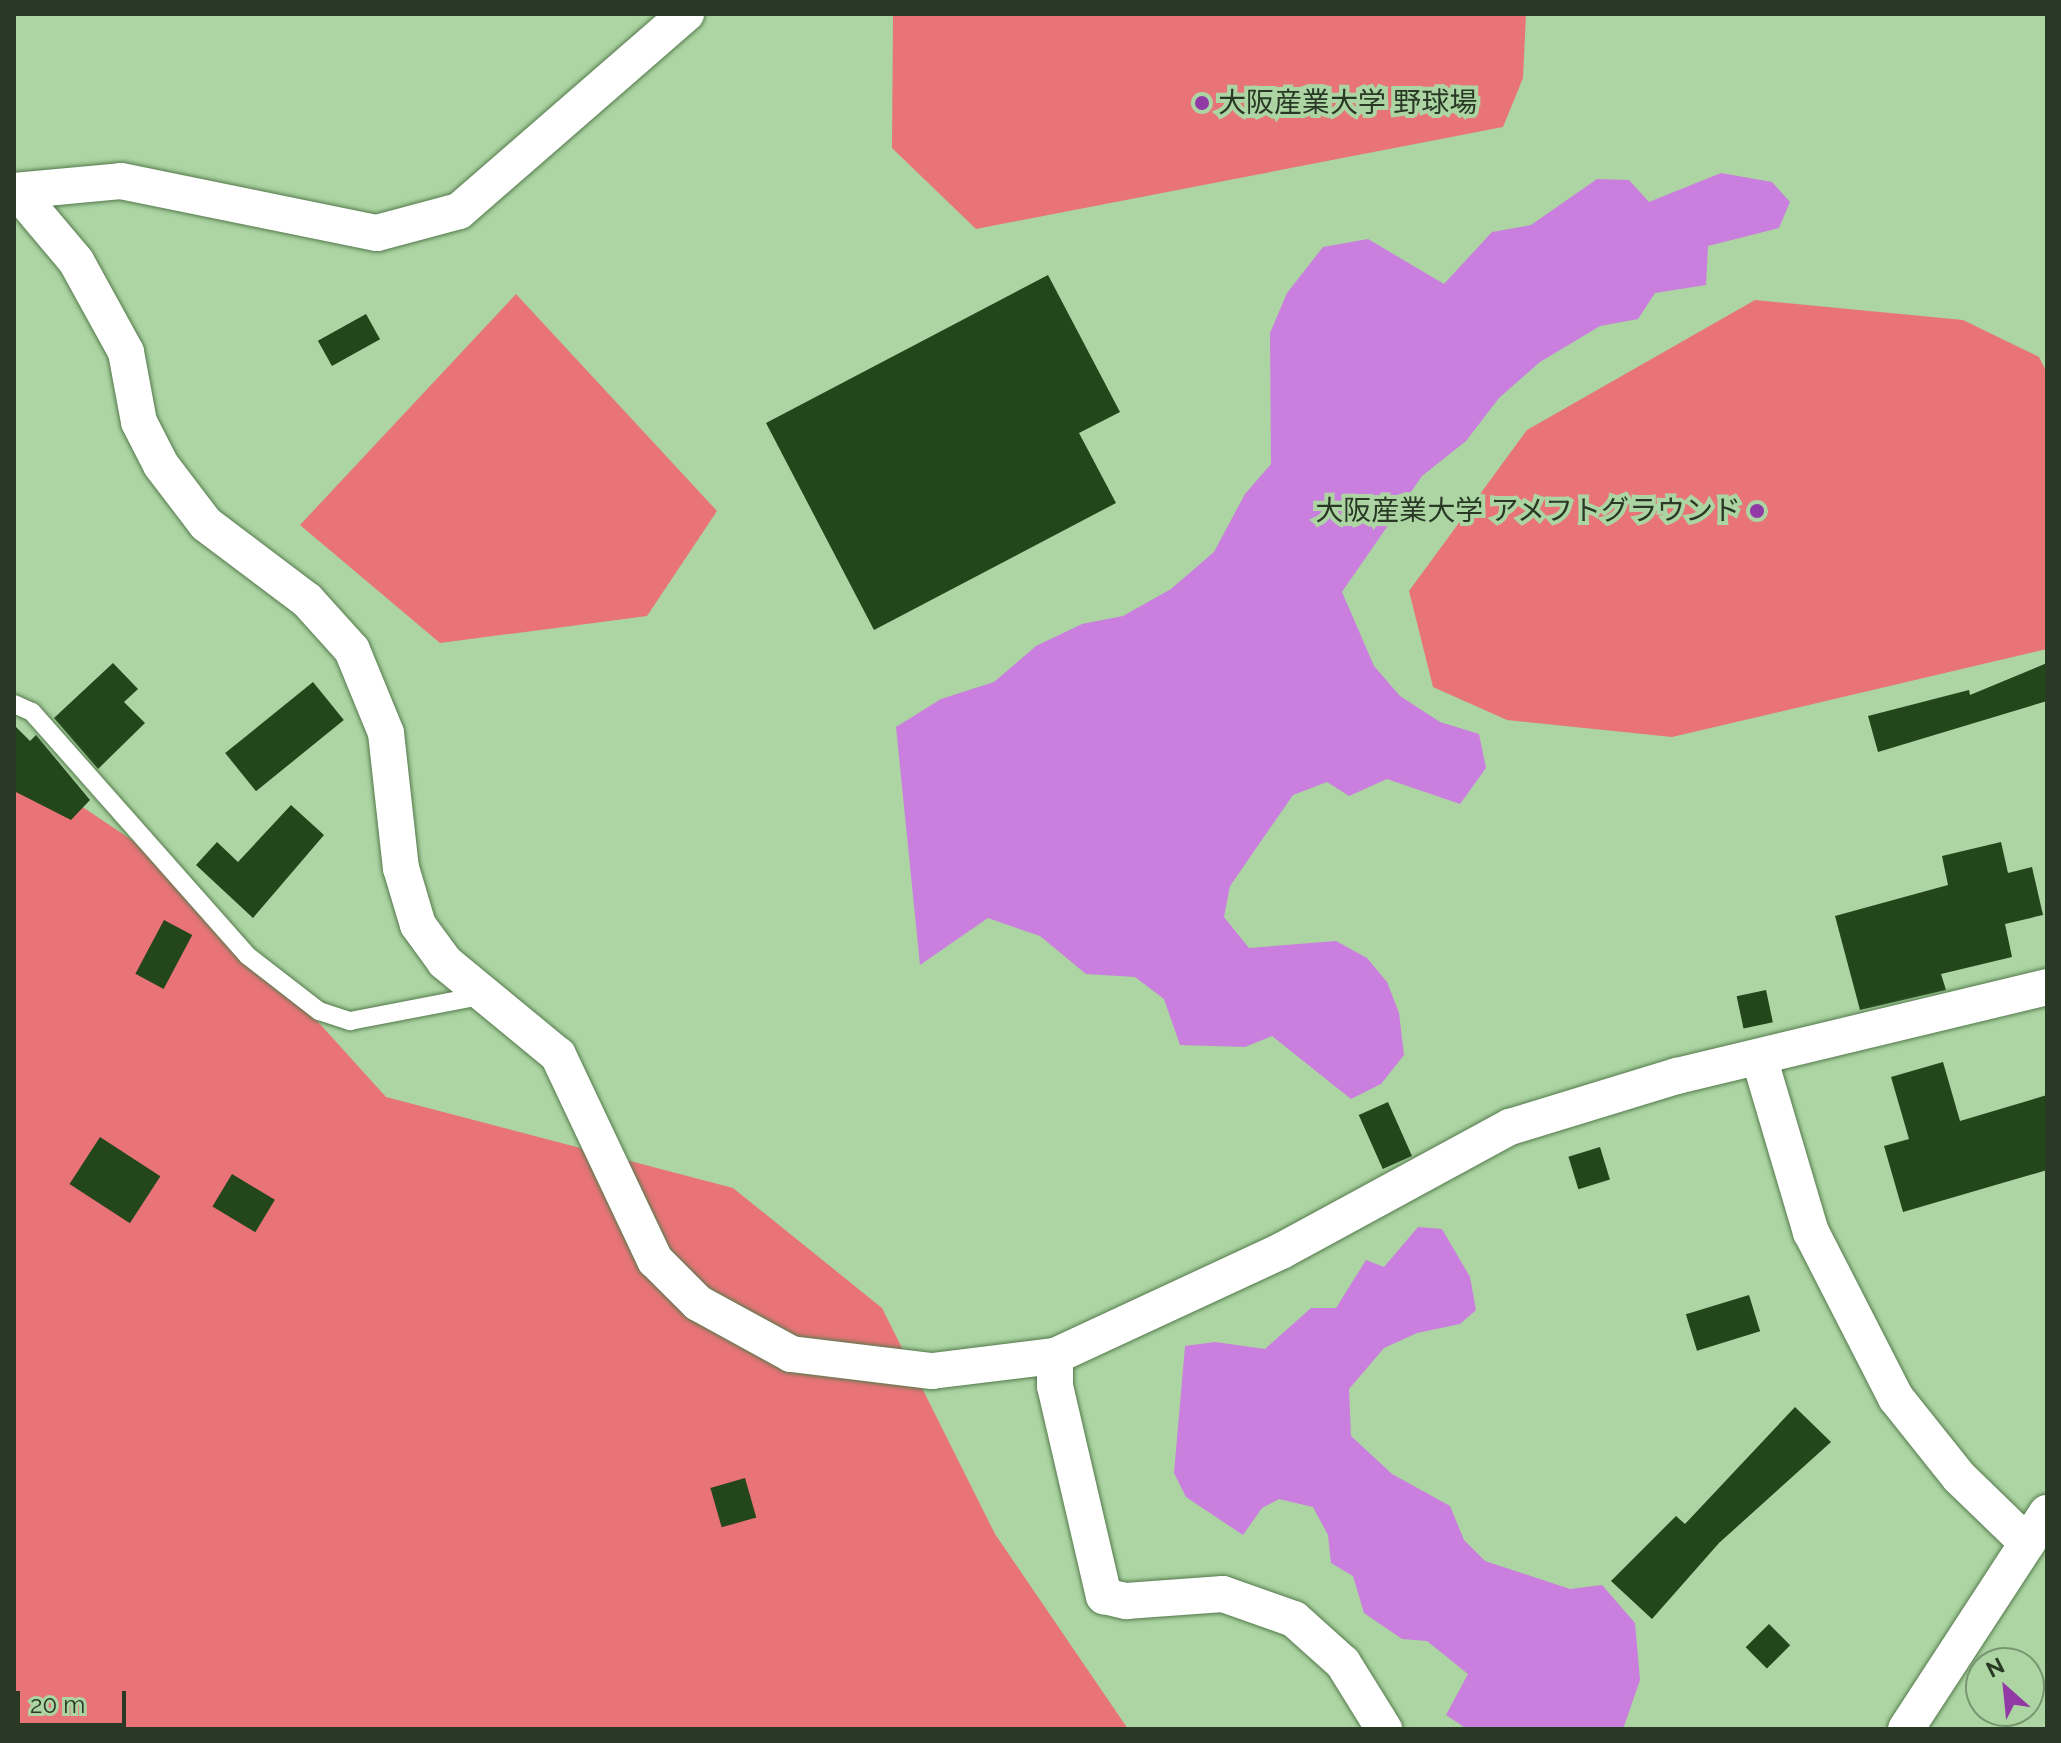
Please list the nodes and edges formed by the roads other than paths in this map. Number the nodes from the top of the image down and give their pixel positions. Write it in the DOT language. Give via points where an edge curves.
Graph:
graph roads {
  1 [pos="686,14"];
  2 [pos="16,191"];
  3 [pos="14,704"];
  4 [pos="2047,987"];
  5 [pos="485,995"];
  6 [pos="1759,1057"];
  7 [pos="1055,1356"];
  8 [pos="2047,1513"];
  9 [pos="2027,1543"];
  10 [pos="1384,1729"];
  11 [pos="1906,1729"];
  1 -- 2 [label="street" via="459,211 377,233 121,181"];
  2 -- 5 [label="street" via="76,261 126,352 139,422 161,465 206,524 307,600 352,650 386,733 401,868 418,925 445,962"];
  3 -- 5 [label="lane" via="32,712 248,956 319,1011 350,1021"];
  4 -- 6 [label="street"];
  5 -- 7 [label="street" via="558,1055 655,1260 698,1303 791,1354 932,1371"];
  6 -- 7 [label="street" via="1510,1127 1283,1250"];
  6 -- 9 [label="street" via="1811,1232 1896,1398 1959,1477"];
  7 -- 10 [label="street" via="1055,1386 1088,1550 1104,1596 1126,1601 1223,1594 1294,1619 1343,1663"];
  8 -- 9 [label="street"];
  9 -- 11 [label="street"];
}
